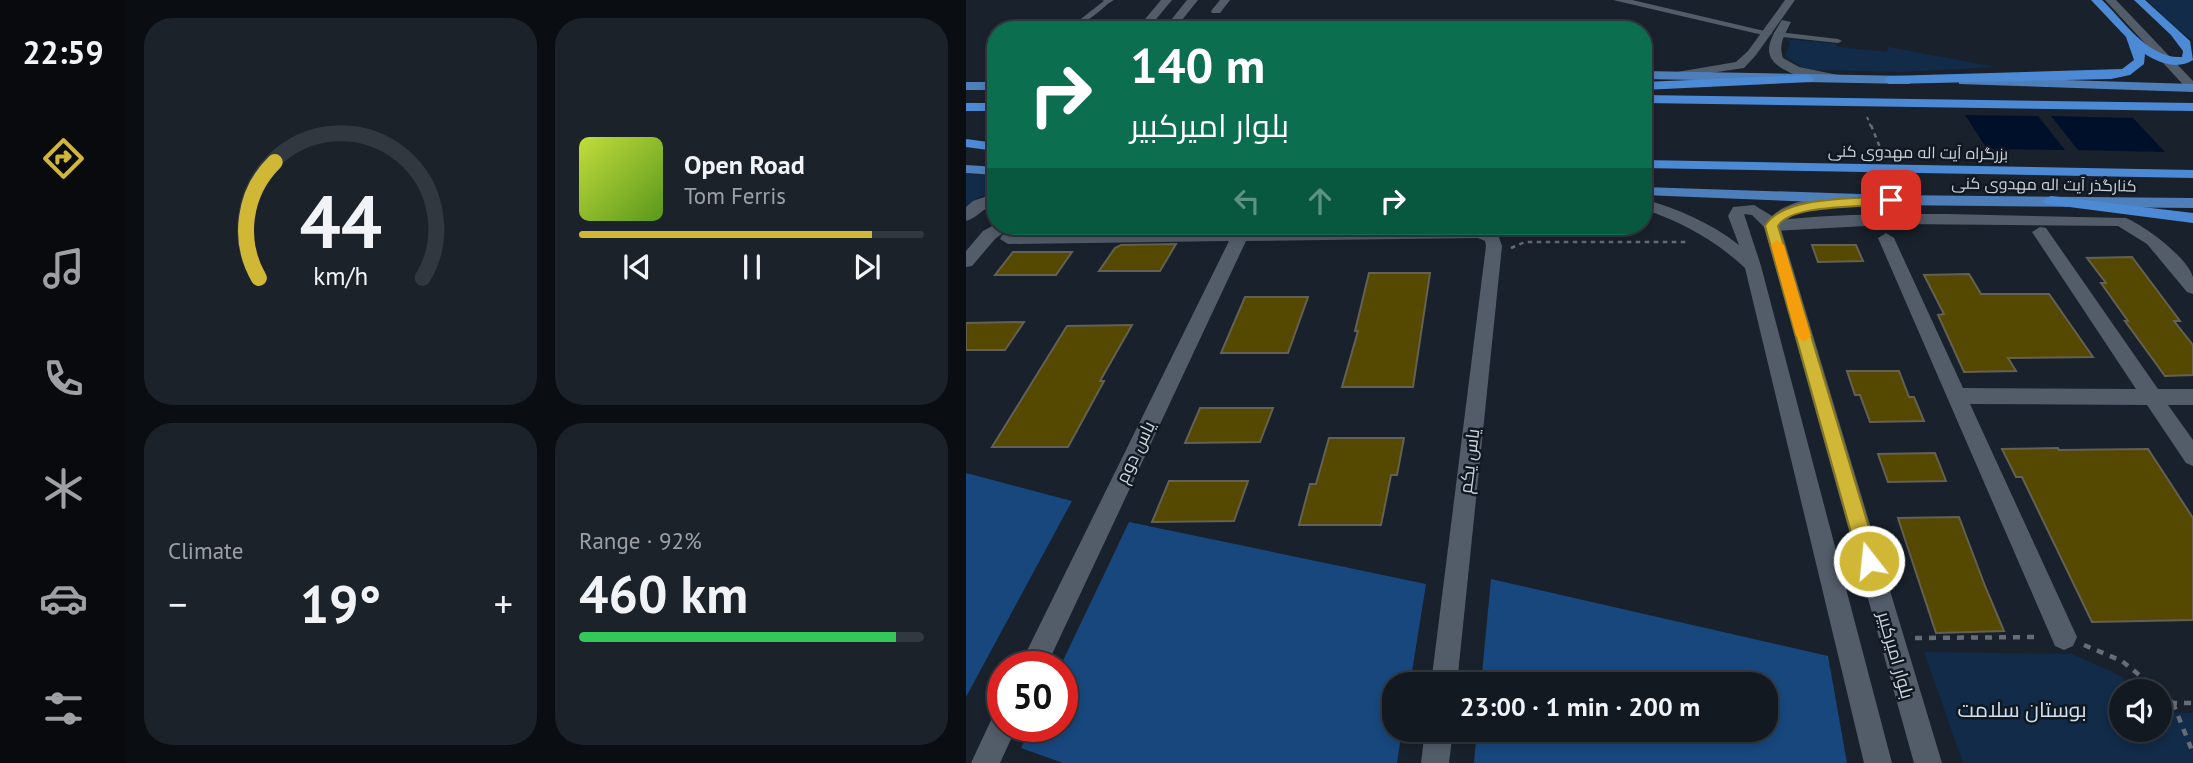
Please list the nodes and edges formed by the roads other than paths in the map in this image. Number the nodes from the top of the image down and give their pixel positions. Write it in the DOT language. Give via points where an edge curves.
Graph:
graph roads {
  1 [pos="1108,0"];
  2 [pos="1167,0"];
  3 [pos="1193,0"];
  4 [pos="1225,0"];
  5 [pos="1618,0"];
  6 [pos="1790,0"];
  7 [pos="1801,0"];
  8 [pos="2096,0"];
  9 [pos="2110,0"];
  10 [pos="2125,0"];
  11 [pos="2139,0"];
  12 [pos="1216,11"];
  13 [pos="1082,21"];
  14 [pos="1149,21"];
  15 [pos="1176,21"];
  16 [pos="2124,28"];
  17 [pos="1772,34"];
  18 [pos="2176,36"];
  19 [pos="1838,41"];
  20 [pos="2193,48"];
  21 [pos="2193,68"];
  22 [pos="1652,75"];
  23 [pos="1681,75"];
  24 [pos="1808,79"];
  25 [pos="1842,79"];
  26 [pos="1889,80"];
  27 [pos="966,86"];
  28 [pos="987,86"];
  29 [pos="1652,86"];
  30 [pos="2193,88"];
  31 [pos="1652,99"];
  32 [pos="966,107"];
  33 [pos="987,107"];
  34 [pos="2193,107"];
  35 [pos="966,141"];
  36 [pos="987,141"];
  37 [pos="987,145"];
  38 [pos="1652,164"];
  39 [pos="966,169"];
  40 [pos="987,170"];
  41 [pos="2193,174"];
  42 [pos="1652,191"];
  43 [pos="987,200"];
  44 [pos="1891,200"];
  45 [pos="2051,201"];
  46 [pos="2193,203"];
  47 [pos="1652,207"];
  48 [pos="966,216"];
  49 [pos="2193,218"];
  50 [pos="2120,221"];
  51 [pos="1772,226"];
  52 [pos="2040,232"];
  53 [pos="989,235"];
  54 [pos="1122,235"];
  55 [pos="1384,235"];
  56 [pos="1482,235"];
  57 [pos="1239,238"];
  58 [pos="1886,238"];
  59 [pos="966,261"];
  60 [pos="1753,266"];
  61 [pos="2193,288"];
  62 [pos="1956,396"];
  63 [pos="2152,397"];
  64 [pos="2193,397"];
  65 [pos="2193,457"];
  66 [pos="2064,637"];
  67 [pos="1040,651"];
  68 [pos="1445,672"];
  69 [pos="995,742"];
  70 [pos="1438,742"];
  71 [pos="985,763"];
  72 [pos="1435,763"];
  73 [pos="1878,763"];
  74 [pos="1927,763"];
  1 -- 13 [label="lane"];
  2 -- 14 [label="street"];
  3 -- 15 [label="street"];
  4 -- 12 [label="street"];
  5 -- 17 [label="street"];
  6 -- 17 [label="street"];
  7 -- 17 [label="street"];
  8 -- 16 [label="highway"];
  9 -- 30 [label="street"];
  10 -- 21 [label="street"];
  11 -- 18 [label="highway"];
  16 -- 18 [label="highway" via="2154,56 2187,60 2189,51"];
  16 -- 26 [label="highway" via="2140,61 2119,73"];
  17 -- 19 [label="lane"];
  17 -- 23 [label="street" via="1740,65"];
  17 -- 25 [label="street" via="1779,63"];
  18 -- 20 [label="highway"];
  22 -- 23 [label="main road"];
  23 -- 24 [label="main road"];
  24 -- 25 [label="main road"];
  24 -- 29 [label="highway"];
  25 -- 26 [label="main road"];
  26 -- 30 [label="main road"];
  27 -- 28 [label="main road"];
  31 -- 34 [label="highway"];
  32 -- 33 [label="highway"];
  35 -- 36 [label="highway"];
  35 -- 37 [label="highway"];
  38 -- 41 [label="highway, بزرگراه آیت اله مهدوی کنی"];
  39 -- 40 [label="main road"];
  42 -- 44 [label="main road, کنارگذر آیت اله مهدوی کنی"];
  43 -- 48 [label="street"];
  44 -- 45 [label="main road, کنارگذر آیت اله مهدوی کنی"];
  44 -- 51 [label="street" via="1797,208"];
  45 -- 46 [label="main road, کنارگذر آیت اله مهدوی کنی"];
  45 -- 49 [label="highway"];
  47 -- 60 [label="street" via="1713,232"];
  50 -- 51 [label="street" via="1874,219"];
  50 -- 61 [label="street" via="2152,238"];
  51 -- 60 [label="street" via="1758,210 1738,210"];
  51 -- 74 [label="street, بلوار امیرکبیر"];
  52 -- 63 [label="street"];
  53 -- 59 [label="street"];
  54 -- 57 [label="street"];
  55 -- 57 [label="street, یاس یکم"];
  56 -- 68 [label="street, یاس یکم" via="1493,247"];
  57 -- 67 [label="street, یاس دوم"];
  58 -- 62 [label="street"];
  60 -- 73 [label="street"];
  62 -- 63 [label="street"];
  62 -- 66 [label="street"];
  63 -- 64 [label="street"];
  63 -- 65 [label="street"];
  69 -- 71 [label="street"];
  70 -- 72 [label="street"];
}
